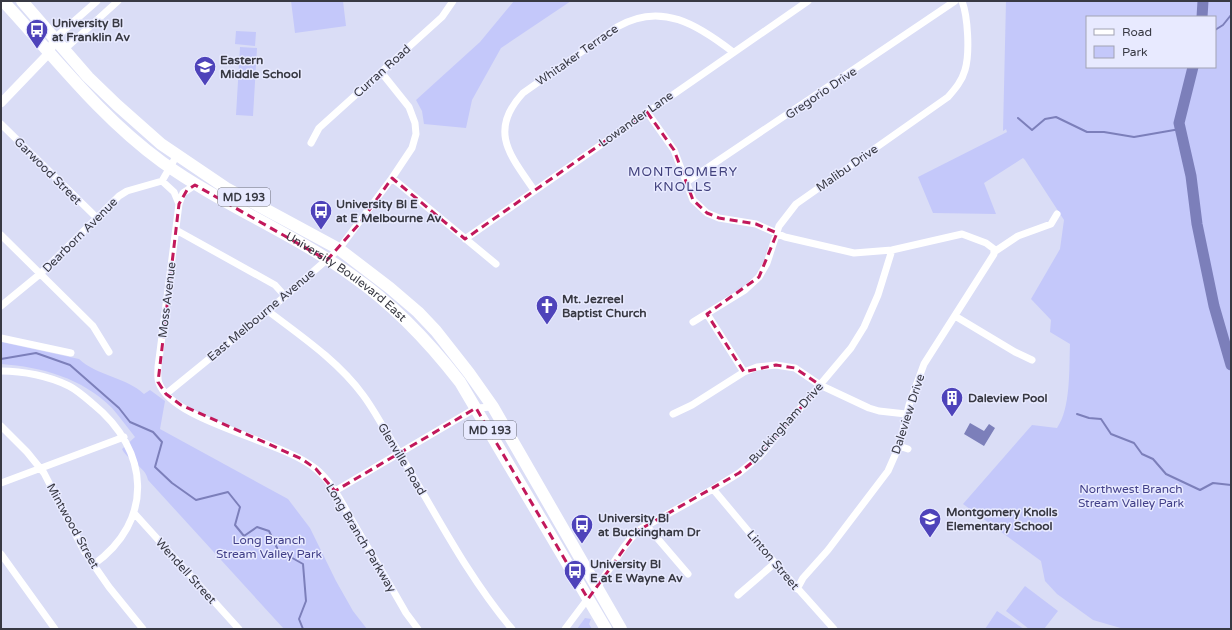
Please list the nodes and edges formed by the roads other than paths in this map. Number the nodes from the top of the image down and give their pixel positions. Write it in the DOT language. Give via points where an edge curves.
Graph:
graph roads {
  1 [pos="3,1"];
  2 [pos="22,1"];
  3 [pos="97,1"];
  4 [pos="118,1"];
  5 [pos="453,1"];
  6 [pos="808,1"];
  7 [pos="955,1"];
  8 [pos="962,1"];
  9 [pos="55,38"];
  10 [pos="65,49"];
  11 [pos="733,52"];
  12 [pos="49,53"];
  13 [pos="381,72"];
  14 [pos="1,103"];
  15 [pos="647,112"];
  16 [pos="1,124"];
  17 [pos="311,143"];
  18 [pos="177,155"];
  19 [pos="169,167"];
  20 [pos="392,178"];
  21 [pos="162,181"];
  22 [pos="685,183"];
  23 [pos="195,185"];
  24 [pos="534,190"];
  25 [pos="179,204"];
  26 [pos="1057,214"];
  27 [pos="96,217"];
  28 [pos="176,230"];
  29 [pos="777,233"];
  30 [pos="1,235"];
  31 [pos="465,239"];
  32 [pos="339,249"];
  33 [pos="892,250"];
  34 [pos="994,252"];
  35 [pos="327,260"];
  36 [pos="496,264"];
  37 [pos="40,274"];
  38 [pos="285,296"];
  39 [pos="1,306"];
  40 [pos="268,311"];
  41 [pos="707,314"];
  42 [pos="955,316"];
  43 [pos="693,322"];
  44 [pos="1,338"];
  45 [pos="109,352"];
  46 [pos="71,353"];
  47 [pos="1032,360"];
  48 [pos="1,371"];
  49 [pos="744,372"];
  50 [pos="820,385"];
  51 [pos="166,394"];
  52 [pos="493,407"];
  53 [pos="476,408"];
  54 [pos="673,414"];
  55 [pos="906,414"];
  56 [pos="1,426"];
  57 [pos="124,437"];
  58 [pos="899,446"];
  59 [pos="908,449"];
  60 [pos="400,454"];
  61 [pos="40,468"];
  62 [pos="1,483"];
  63 [pos="713,489"];
  64 [pos="335,491"];
  65 [pos="134,514"];
  66 [pos="646,525"];
  67 [pos="1,554"];
  68 [pos="775,563"];
  69 [pos="93,565"];
  70 [pos="688,574"];
  71 [pos="598,587"];
  72 [pos="797,589"];
  73 [pos="738,595"];
  74 [pos="588,599"];
  75 [pos="55,629"];
  76 [pos="142,629"];
  77 [pos="238,629"];
  78 [pos="418,629"];
  79 [pos="512,629"];
  80 [pos="565,629"];
  81 [pos="606,629"];
  82 [pos="621,629"];
  83 [pos="834,629"];
  1 -- 12 [label="main road, University Boulevard East / MD 193"];
  2 -- 9 [label="main road, University Boulevard East / MD 193"];
  3 -- 9 [label="street"];
  4 -- 10 [label="street"];
  5 -- 13 [label="street, Curran Road" via="442,17"];
  6 -- 11 [label="street, Lowander Lane"];
  7 -- 22 [label="street, Gregorio Drive"];
  8 -- 29 [label="street, Malibu Drive" via="966,16 967,52 965,70 960,83 939,105 796,204 779,226"];
  9 -- 10 [label="main road, University Boulevard East / MD 193"];
  9 -- 12 [label="street"];
  10 -- 12 [label="street"];
  10 -- 18 [label="main road, University Boulevard East / MD 193" via="116,105"];
  11 -- 15 [label="street, Lowander Lane"];
  11 -- 24 [label="street, Whitaker Terrace" via="687,22 668,16 644,16 617,27 523,93 513,104 506,121 505,140 509,153"];
  12 -- 14 [label="street"];
  12 -- 19 [label="main road, University Boulevard East / MD 193" via="97,106"];
  13 -- 17 [label="street, Curran Road" via="319,128"];
  13 -- 20 [label="street, East Melbourne Avenue" via="410,107 415,123 416,134 412,148"];
  15 -- 22 [label="street" via="674,150 682,167"];
  15 -- 24 [label="street, Lowander Lane"];
  16 -- 27 [label="street, Garwood Street"];
  18 -- 19 [label="street"];
  18 -- 32 [label="main road, University Boulevard East / MD 193" via="226,188"];
  19 -- 21 [label="street"];
  19 -- 23 [label="main road, University Boulevard East / MD 193"];
  20 -- 31 [label="street"];
  20 -- 32 [label="street, East Melbourne Avenue"];
  21 -- 25 [label="street" via="174,192"];
  21 -- 27 [label="street, Dearborn Avenue" via="127,191"];
  22 -- 29 [label="street" via="693,200 707,213 719,218 756,224"];
  23 -- 25 [label="street, Moss Avenue" via="183,193"];
  23 -- 35 [label="main road, University Boulevard East / MD 193"];
  24 -- 31 [label="street, Lowander Lane"];
  25 -- 28 [label="street, Moss Avenue"];
  26 -- 34 [label="street, Daleview Drive" via="1051,224 1018,236"];
  27 -- 37 [label="street, Dearborn Avenue"];
  28 -- 38 [label="street" via="275,285"];
  28 -- 51 [label="street, Moss Avenue" via="158,368 158,382"];
  29 -- 33 [label="street" via="821,247 854,253"];
  29 -- 41 [label="street, Malibu Drive" via="767,263 759,277 745,290"];
  30 -- 37 [label="street"];
  31 -- 36 [label="street"];
  32 -- 35 [label="street, East Melbourne Avenue"];
  32 -- 52 [label="main road, University Boulevard East / MD 193" via="418,312 469,373"];
  33 -- 34 [label="street" via="962,234 986,243"];
  33 -- 50 [label="street, Buckingham Drive" via="878,295 864,327 851,348"];
  34 -- 42 [label="street, Daleview Drive"];
  35 -- 38 [label="street, East Melbourne Avenue"];
  35 -- 53 [label="main road, University Boulevard East / MD 193" via="351,275 410,324 447,364"];
  37 -- 39 [label="street, Dearborn Avenue"];
  37 -- 45 [label="street" via="93,326"];
  38 -- 40 [label="street, East Melbourne Avenue"];
  40 -- 51 [label="street, East Melbourne Avenue"];
  40 -- 60 [label="street, Glenville Road" via="319,350 345,374 363,395"];
  41 -- 43 [label="street, Malibu Drive"];
  41 -- 49 [label="street"];
  42 -- 47 [label="street"];
  42 -- 55 [label="street, Daleview Drive" via="924,364"];
  44 -- 46 [label="street"];
  48 -- 57 [label="street" via="17,371 69,386 107,415"];
  49 -- 50 [label="street" via="757,367 776,365 796,368"];
  49 -- 54 [label="street"];
  50 -- 55 [label="street" via="869,408"];
  50 -- 63 [label="street, Buckingham Drive" via="760,456"];
  51 -- 64 [label="street, Long Branch Parkway" via="212,422 302,459 316,469"];
  52 -- 53 [label="street"];
  52 -- 71 [label="main road, University Boulevard East / MD 193"];
  53 -- 60 [label="street"];
  53 -- 74 [label="main road, University Boulevard East / MD 193"];
  55 -- 58 [label="street, Daleview Drive"];
  56 -- 61 [label="street, Mintwood Street"];
  57 -- 61 [label="street"];
  57 -- 65 [label="street" via="136,469 138,492"];
  58 -- 59 [label="street"];
  58 -- 72 [label="street, Daleview Drive" via="888,472 828,550 802,578"];
  60 -- 64 [label="street"];
  60 -- 79 [label="street, Glenville Road" via="468,571"];
  61 -- 62 [label="street"];
  61 -- 69 [label="street, Mintwood Street"];
  63 -- 66 [label="street, Buckingham Drive"];
  63 -- 68 [label="street, Linton Street"];
  64 -- 78 [label="street, Long Branch Parkway" via="406,613"];
  65 -- 69 [label="street" via="117,545"];
  65 -- 77 [label="street, Wendell Street"];
  66 -- 70 [label="street"];
  66 -- 71 [label="street, Buckingham Drive" via="637,531 624,547"];
  67 -- 75 [label="street"];
  68 -- 72 [label="street, Linton Street"];
  68 -- 73 [label="street"];
  69 -- 76 [label="street, Mintwood Street"];
  71 -- 74 [label="street, Buckingham Drive"];
  71 -- 82 [label="main road, University Boulevard East / MD 193"];
  72 -- 83 [label="street, Linton Street"];
  74 -- 80 [label="street, Buckingham Drive"];
  74 -- 81 [label="main road, University Boulevard East / MD 193"];
}
